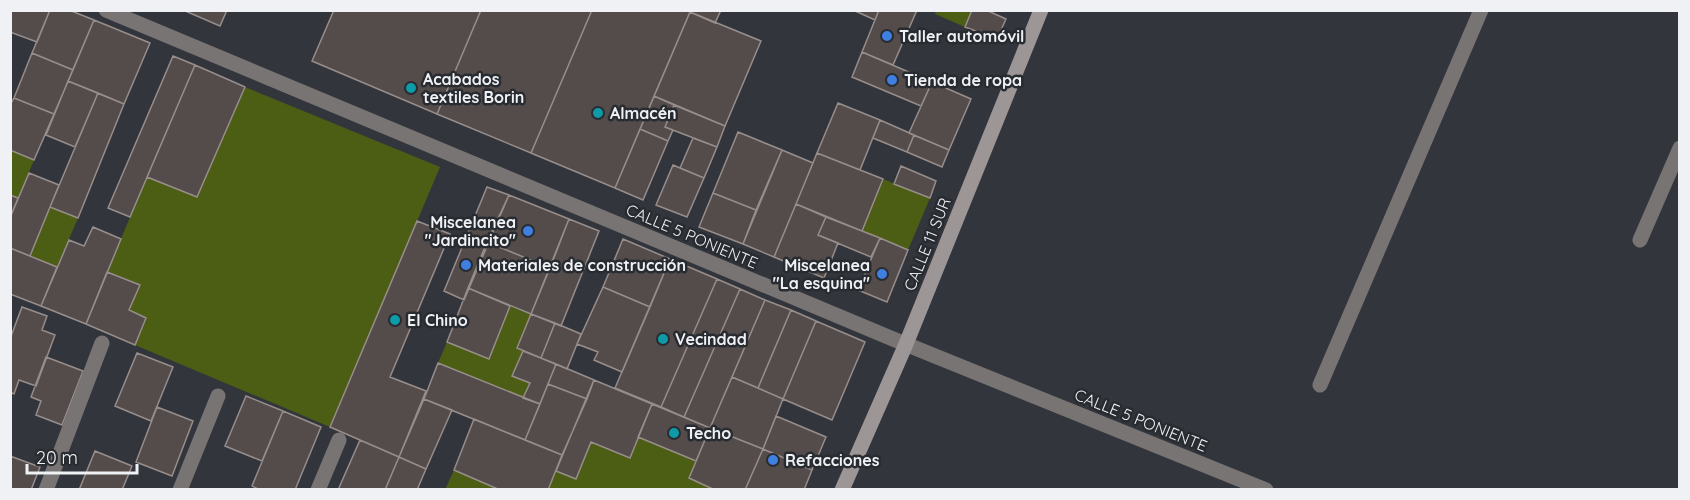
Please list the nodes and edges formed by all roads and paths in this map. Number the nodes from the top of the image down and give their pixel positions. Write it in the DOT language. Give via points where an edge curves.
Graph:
graph roads {
  1 [pos="106,10"];
  2 [pos="1041,10"];
  3 [pos="1481,10"];
  4 [pos="1680,148"];
  5 [pos="1640,240"];
  6 [pos="102,343"];
  7 [pos="906,344"];
  8 [pos="1320,385"];
  9 [pos="218,396"];
  10 [pos="339,440"];
  11 [pos="46,489"];
  12 [pos="180,489"];
  13 [pos="318,489"];
  14 [pos="842,489"];
  15 [pos="1266,489"];
  1 -- 7 [label="street, CALLE 5 PONIENTE"];
  2 -- 7 [label="street, CALLE 11 SUR"];
  3 -- 8 [label="street"];
  4 -- 5 [label="street"];
  6 -- 11 [label="street"];
  7 -- 14 [label="street, CALLE 11 SUR"];
  7 -- 15 [label="street, CALLE 5 PONIENTE"];
  9 -- 12 [label="street"];
  10 -- 13 [label="street"];
}
